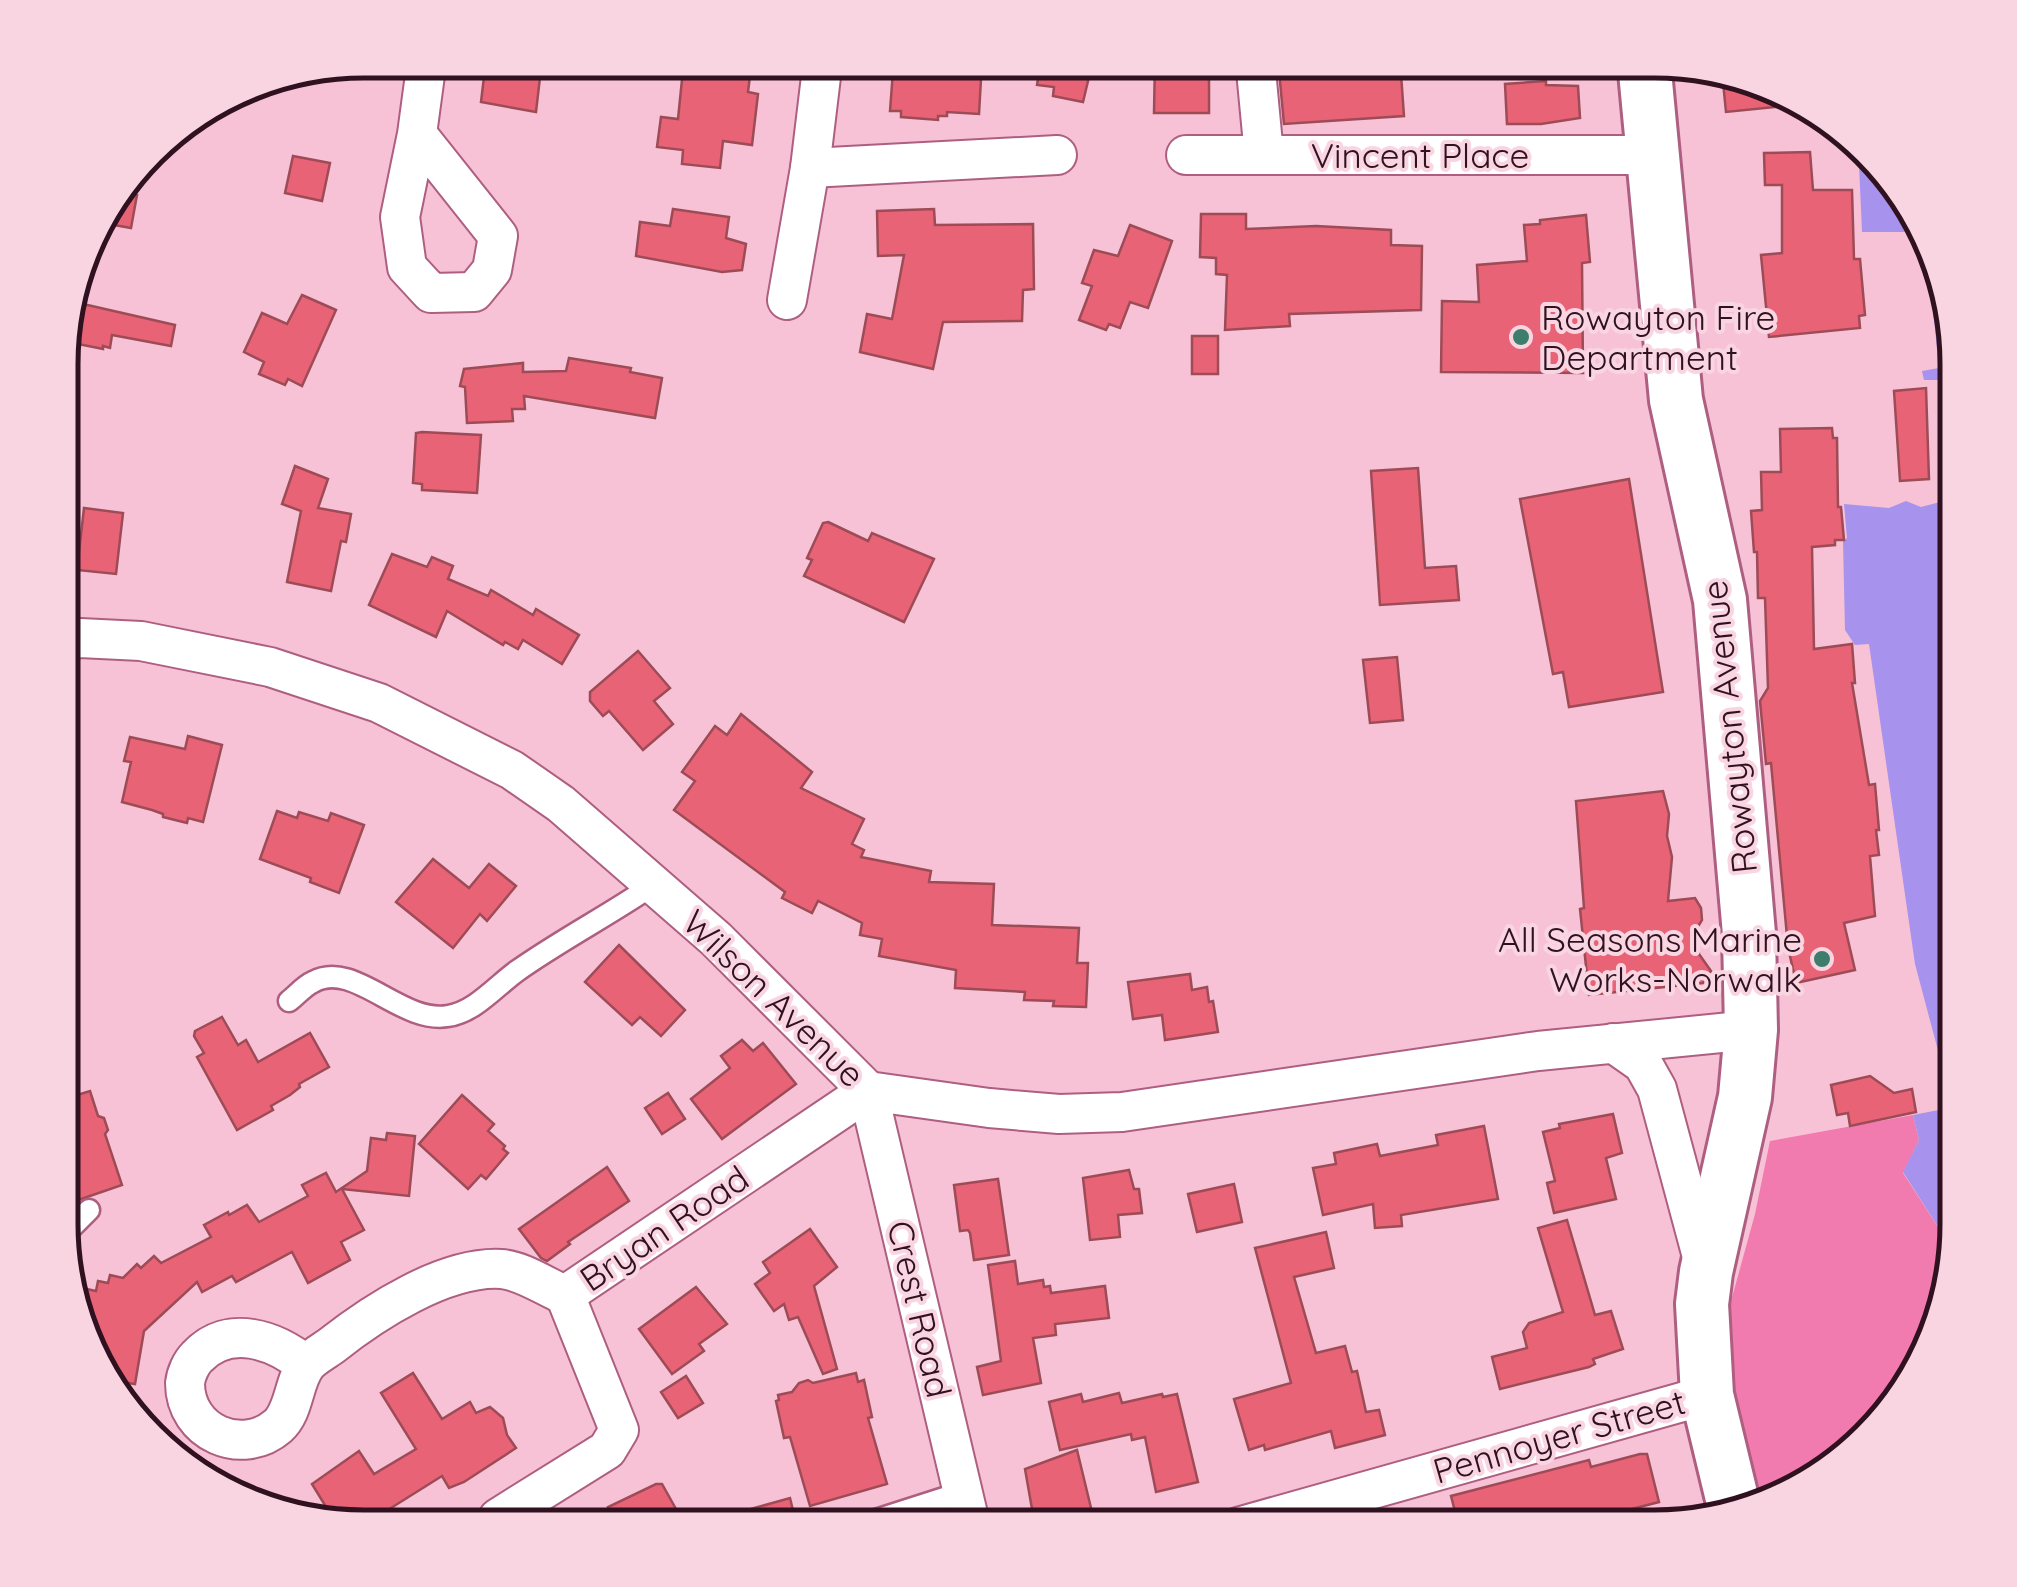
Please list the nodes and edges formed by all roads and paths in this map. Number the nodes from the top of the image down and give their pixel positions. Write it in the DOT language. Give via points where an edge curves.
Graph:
graph roads {
  1 [pos="424,78"];
  2 [pos="821,78"];
  3 [pos="1257,78"];
  4 [pos="1646,78"];
  5 [pos="416,134"];
  6 [pos="1057,155"];
  7 [pos="1186,155"];
  8 [pos="1264,155"];
  9 [pos="1654,155"];
  10 [pos="810,168"];
  11 [pos="787,300"];
  12 [pos="77,639"];
  13 [pos="653,885"];
  14 [pos="289,1001"];
  15 [pos="1751,1030"];
  16 [pos="1613,1043"];
  17 [pos="868,1091"];
  18 [pos="90,1210"];
  19 [pos="78,1222"];
  20 [pos="1706,1272"];
  21 [pos="564,1294"];
  22 [pos="306,1365"];
  23 [pos="1707,1395"];
  24 [pos="1732,1498"];
  25 [pos="512,1509"];
  26 [pos="967,1509"];
  27 [pos="1331,1510"];
  1 -- 5 [label="street"];
  2 -- 10 [label="street"];
  3 -- 8 [label="street"];
  4 -- 9 [label="main road, Rowayton Avenue"];
  6 -- 10 [label="street"];
  7 -- 8 [label="street, Vincent Place"];
  8 -- 9 [label="street, Vincent Place"];
  9 -- 15 [label="main road, Rowayton Avenue" via="1676,400 1723,629 1750,934"];
  10 -- 11 [label="street"];
  12 -- 13 [label="street, Wilson Avenue" via="159,645 270,667 378,703 512,770"];
  13 -- 14 [label="lane" via="455,1015 415,1014 340,977 312,982"];
  13 -- 17 [label="street, Wilson Avenue"];
  15 -- 16 [label="street, Wilson Avenue"];
  15 -- 20 [label="main road, Rowayton Avenue" via="1745,1097"];
  16 -- 17 [label="street, Wilson Avenue" via="1122,1112 1006,1110"];
  16 -- 20 [label="street" via="1643,1064 1658,1089"];
  17 -- 21 [label="street, Bryan Road"];
  17 -- 26 [label="street, Crest Road"];
  18 -- 19 [label="lane"];
  20 -- 23 [label="main road, Rowayton Avenue"];
  21 -- 22 [label="street" via="505,1269 475,1270 413,1292"];
  21 -- 25 [label="street, Bryan Road" via="620,1430 606,1450"];
  23 -- 24 [label="main road, Rowayton Avenue"];
  23 -- 27 [label="street, Pennoyer Street"];
}
